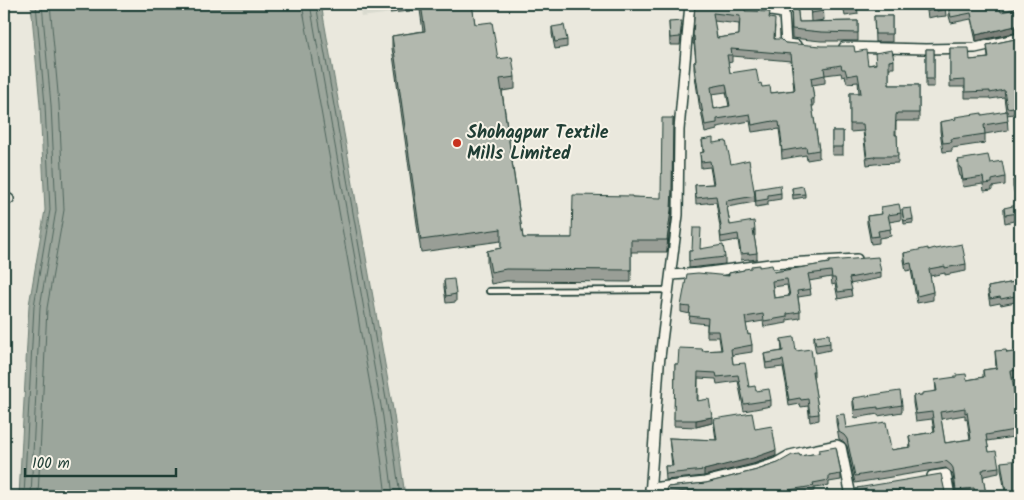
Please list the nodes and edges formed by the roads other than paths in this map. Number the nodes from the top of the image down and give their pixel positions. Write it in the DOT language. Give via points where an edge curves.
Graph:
graph roads {
  1 [pos="690,4"];
  2 [pos="721,4"];
  3 [pos="1020,38"];
  4 [pos="803,46"];
  5 [pos="838,47"];
  6 [pos="867,258"];
  7 [pos="671,275"];
  8 [pos="669,290"];
  9 [pos="489,291"];
  10 [pos="922,478"];
  11 [pos="853,491"];
  12 [pos="650,492"];
  13 [pos="950,496"];
  1 -- 7 [label="street" via="679,130 678,215"];
  2 -- 4 [label="street" via="784,13 786,44"];
  3 -- 5 [label="street" via="975,48"];
  6 -- 7 [label="street"];
  7 -- 8 [label="street"];
  8 -- 9 [label="lane"];
  8 -- 12 [label="street" via="659,365"];
  10 -- 13 [label="street" via="946,474"];
  11 -- 12 [label="street" via="841,447 837,445 790,455 755,470"];
}
